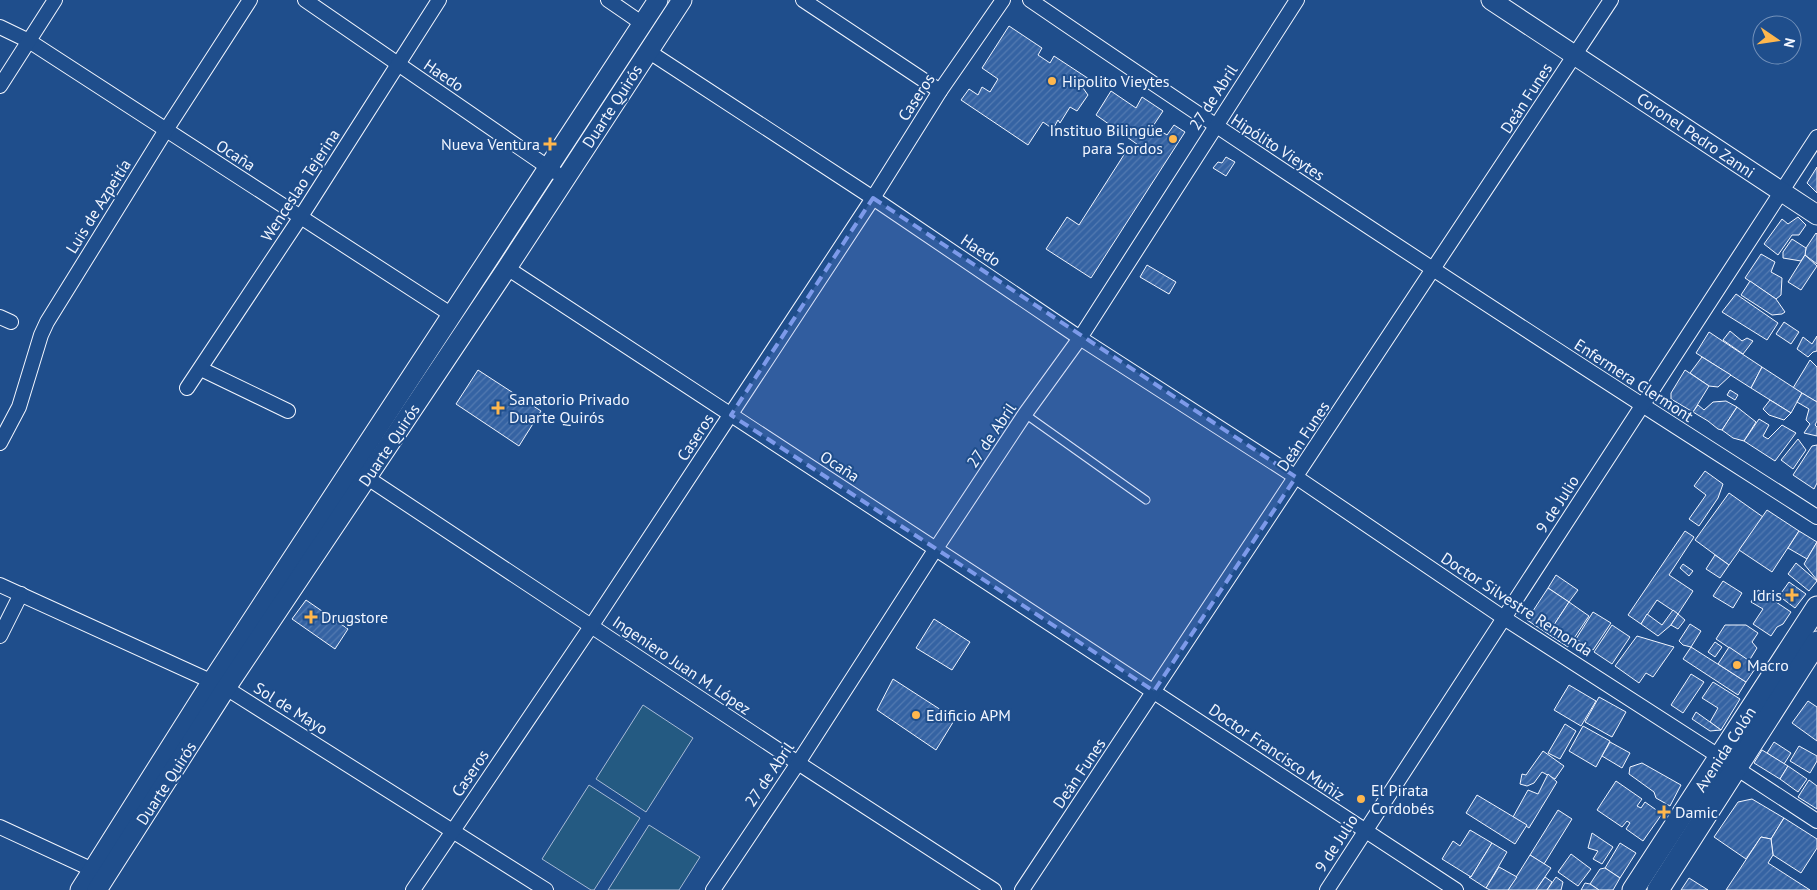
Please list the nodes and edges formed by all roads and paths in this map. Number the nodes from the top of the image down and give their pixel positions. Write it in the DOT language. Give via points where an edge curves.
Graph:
graph roads {
  1 [pos="55,0"];
  2 [pos="250,0"];
  3 [pos="305,0"];
  4 [pos="439,0"];
  5 [pos="608,0"];
  6 [pos="658,0"];
  7 [pos="682,0"];
  8 [pos="802,0"];
  9 [pos="1003,0"];
  10 [pos="1030,0"];
  11 [pos="1297,0"];
  12 [pos="1492,0"];
  13 [pos="1611,0"];
  14 [pos="643,24"];
  15 [pos="0,27"];
  16 [pos="28,41"];
  17 [pos="648,51"];
  18 [pos="1575,55"];
  19 [pos="398,65"];
  20 [pos="0,86"];
  21 [pos="940,91"];
  22 [pos="1215,126"];
  23 [pos="166,130"];
  24 [pos="1817,137"];
  25 [pos="548,168"];
  26 [pos="564,178"];
  27 [pos="1781,192"];
  28 [pos="873,198"];
  29 [pos="1817,215"];
  30 [pos="300,218"];
  31 [pos="507,268"];
  32 [pos="1433,270"];
  33 [pos="452,315"];
  34 [pos="1080,338"];
  35 [pos="201,369"];
  36 [pos="188,388"];
  37 [pos="1642,406"];
  38 [pos="288,410"];
  39 [pos="1026,414"];
  40 [pos="731,415"];
  41 [pos="0,443"];
  42 [pos="359,472"];
  43 [pos="1296,477"];
  44 [pos="1146,500"];
  45 [pos="1817,517"];
  46 [pos="935,550"];
  47 [pos="0,584"];
  48 [pos="21,594"];
  49 [pos="1817,607"];
  50 [pos="1504,618"];
  51 [pos="592,626"];
  52 [pos="0,636"];
  53 [pos="1817,642"];
  54 [pos="219,684"];
  55 [pos="1154,691"];
  56 [pos="1728,762"];
  57 [pos="798,763"];
  58 [pos="1817,821"];
  59 [pos="0,827"];
  60 [pos="452,830"];
  61 [pos="1365,831"];
  62 [pos="93,870"];
  63 [pos="80,890"];
  64 [pos="97,890"];
  65 [pos="413,890"];
  66 [pos="546,890"];
  67 [pos="713,890"];
  68 [pos="994,890"];
  69 [pos="1022,890"];
  70 [pos="1327,890"];
  71 [pos="1456,890"];
  72 [pos="1633,890"];
  73 [pos="1658,890"];
  1 -- 16 [label="street"];
  2 -- 23 [label="street, Luis de Azpeitía"];
  3 -- 19 [label="street, Haedo"];
  4 -- 19 [label="street, Wenceslao Tejerina"];
  5 -- 14 [label="street"];
  6 -- 14 [label="main road, Duarte Quirós"];
  7 -- 17 [label="main road, Duarte Quirós"];
  8 -- 21 [label="street"];
  9 -- 21 [label="street, Caseros"];
  10 -- 22 [label="street, Hipólito Vieytes"];
  11 -- 22 [label="street, 27 de Abril"];
  12 -- 18 [label="main road, Coronel Pedro Zanni"];
  13 -- 18 [label="street, Deán Funes"];
  14 -- 25 [label="main road, Duarte Quirós"];
  15 -- 16 [label="street, Ocaña"];
  16 -- 20 [label="street"];
  16 -- 23 [label="street, Ocaña"];
  17 -- 26 [label="main road, Duarte Quirós"];
  17 -- 28 [label="street, Haedo"];
  18 -- 27 [label="main road, Coronel Pedro Zanni"];
  18 -- 32 [label="street, Deán Funes"];
  19 -- 25 [label="street, Haedo"];
  19 -- 30 [label="street, Wenceslao Tejerina"];
  21 -- 28 [label="street, Caseros"];
  22 -- 32 [label="street, Hipólito Vieytes"];
  22 -- 34 [label="street, 27 de Abril"];
  23 -- 30 [label="street, Ocaña"];
  23 -- 41 [label="street, Luis de Azpeitía" via="47,322 19,407"];
  24 -- 27 [label="street, 9 de Julio"];
  25 -- 26 [label="street, Haedo"];
  25 -- 33 [label="main road, Duarte Quirós"];
  26 -- 31 [label="main road, Duarte Quirós"];
  27 -- 29 [label="main road, Coronel Pedro Zanni"];
  27 -- 37 [label="street, 9 de Julio"];
  28 -- 34 [label="street, Haedo"];
  28 -- 40 [label="street, Caseros"];
  30 -- 33 [label="street, Ocaña"];
  30 -- 35 [label="street, Wenceslao Tejerina"];
  31 -- 40 [label="street, Ocaña"];
  31 -- 42 [label="main road, Duarte Quirós"];
  32 -- 37 [label="street, Enfermera Clermont"];
  32 -- 43 [label="street, Deán Funes"];
  33 -- 42 [label="main road, Duarte Quirós"];
  34 -- 39 [label="street, 27 de Abril"];
  34 -- 43 [label="street, Haedo"];
  35 -- 36 [label="street, Wenceslao Tejerina"];
  35 -- 38 [label="street"];
  37 -- 45 [label="street, Enfermera Clermont"];
  37 -- 50 [label="street, 9 de Julio"];
  39 -- 44 [label="lane"];
  39 -- 46 [label="street, 27 de Abril"];
  40 -- 46 [label="street, Ocaña"];
  40 -- 51 [label="street, Caseros"];
  42 -- 51 [label="street, Ingeniero Juan M. López"];
  42 -- 54 [label="main road, Duarte Quirós"];
  43 -- 50 [label="street, Doctor Silvestre Remonda"];
  43 -- 55 [label="street, Deán Funes"];
  46 -- 55 [label="street, Ocaña"];
  46 -- 57 [label="street, 27 de Abril"];
  47 -- 48 [label="street, Sol de Mayo"];
  48 -- 52 [label="street"];
  48 -- 54 [label="street, Sol de Mayo"];
  49 -- 56 [label="main road, Avenida Colón"];
  50 -- 56 [label="street, Doctor Silvestre Remonda"];
  50 -- 61 [label="street, 9 de Julio"];
  51 -- 57 [label="street, Ingeniero Juan M. López"];
  51 -- 60 [label="street, Caseros"];
  53 -- 56 [label="main road, Avenida Colón"];
  54 -- 60 [label="street, Sol de Mayo"];
  54 -- 62 [label="main road, Duarte Quirós"];
  54 -- 64 [label="main road, Duarte Quirós"];
  55 -- 61 [label="street, Doctor Francisco Muñiz"];
  55 -- 69 [label="street, Deán Funes"];
  56 -- 58 [label="street, Doctor Silvestre Remonda"];
  56 -- 72 [label="main road, Avenida Colón"];
  56 -- 73 [label="main road, Avenida Colón"];
  57 -- 67 [label="street, 27 de Abril"];
  57 -- 68 [label="street, Ingeniero Juan M. López"];
  59 -- 62 [label="street"];
  60 -- 65 [label="street, Caseros"];
  60 -- 66 [label="street, Sol de Mayo"];
  61 -- 70 [label="street, 9 de Julio"];
  61 -- 71 [label="street, Doctor Francisco Muñiz"];
  62 -- 63 [label="main road, Duarte Quirós"];
}
